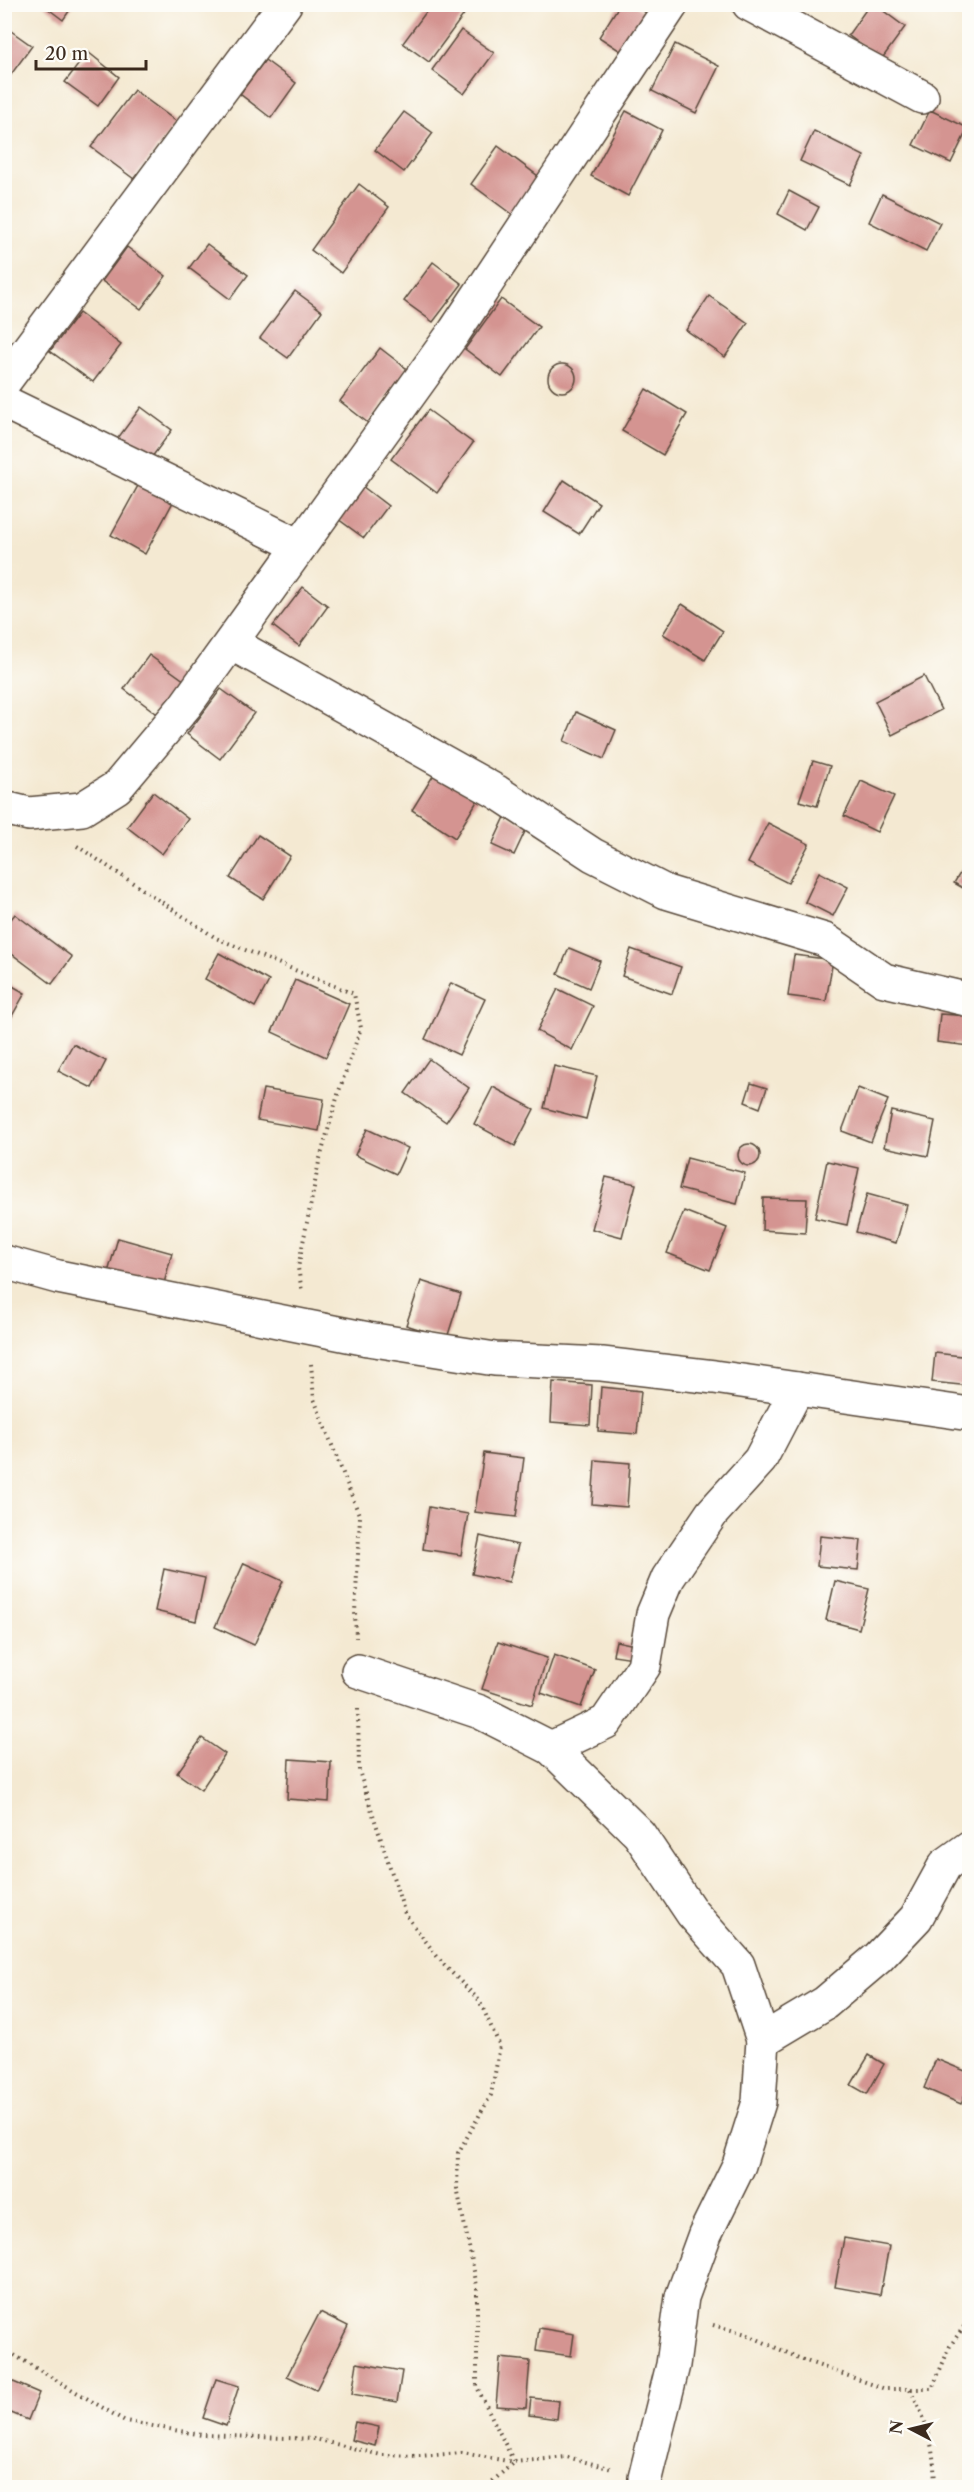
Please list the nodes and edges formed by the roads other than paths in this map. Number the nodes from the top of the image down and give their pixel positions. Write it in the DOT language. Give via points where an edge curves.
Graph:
graph roads {
  1 [pos="285,4"];
  2 [pos="672,4"];
  3 [pos="749,4"];
  4 [pos="922,97"];
  5 [pos="4,382"];
  6 [pos="4,402"];
  7 [pos="300,546"];
  8 [pos="231,643"];
  9 [pos="4,808"];
  10 [pos="969,1000"];
  11 [pos="4,1262"];
  12 [pos="797,1389"];
  13 [pos="969,1414"];
  14 [pos="358,1671"];
  15 [pos="551,1748"];
  16 [pos="969,1847"];
  17 [pos="763,2040"];
  18 [pos="645,2478"];
  1 -- 5 [label="street"];
  2 -- 7 [label="street" via="455,331"];
  3 -- 4 [label="street"];
  6 -- 7 [label="street"];
  7 -- 8 [label="street"];
  8 -- 9 [label="street" via="185,706 117,787 82,809 29,814"];
  8 -- 10 [label="street" via="497,792 593,855 666,892 825,940 884,980"];
  11 -- 12 [label="street" via="58,1277 368,1339 495,1359 602,1364"];
  12 -- 13 [label="street"];
  12 -- 15 [label="street" via="760,1460 712,1513 668,1578 652,1614 644,1666 606,1722"];
  14 -- 15 [label="street" via="480,1712"];
  15 -- 17 [label="street" via="639,1834 692,1913 738,1965"];
  16 -- 17 [label="street" via="945,1865 916,1918 878,1958 825,2003"];
  17 -- 18 [label="street" via="759,2102 739,2165 701,2245 682,2297 674,2365"];
}
